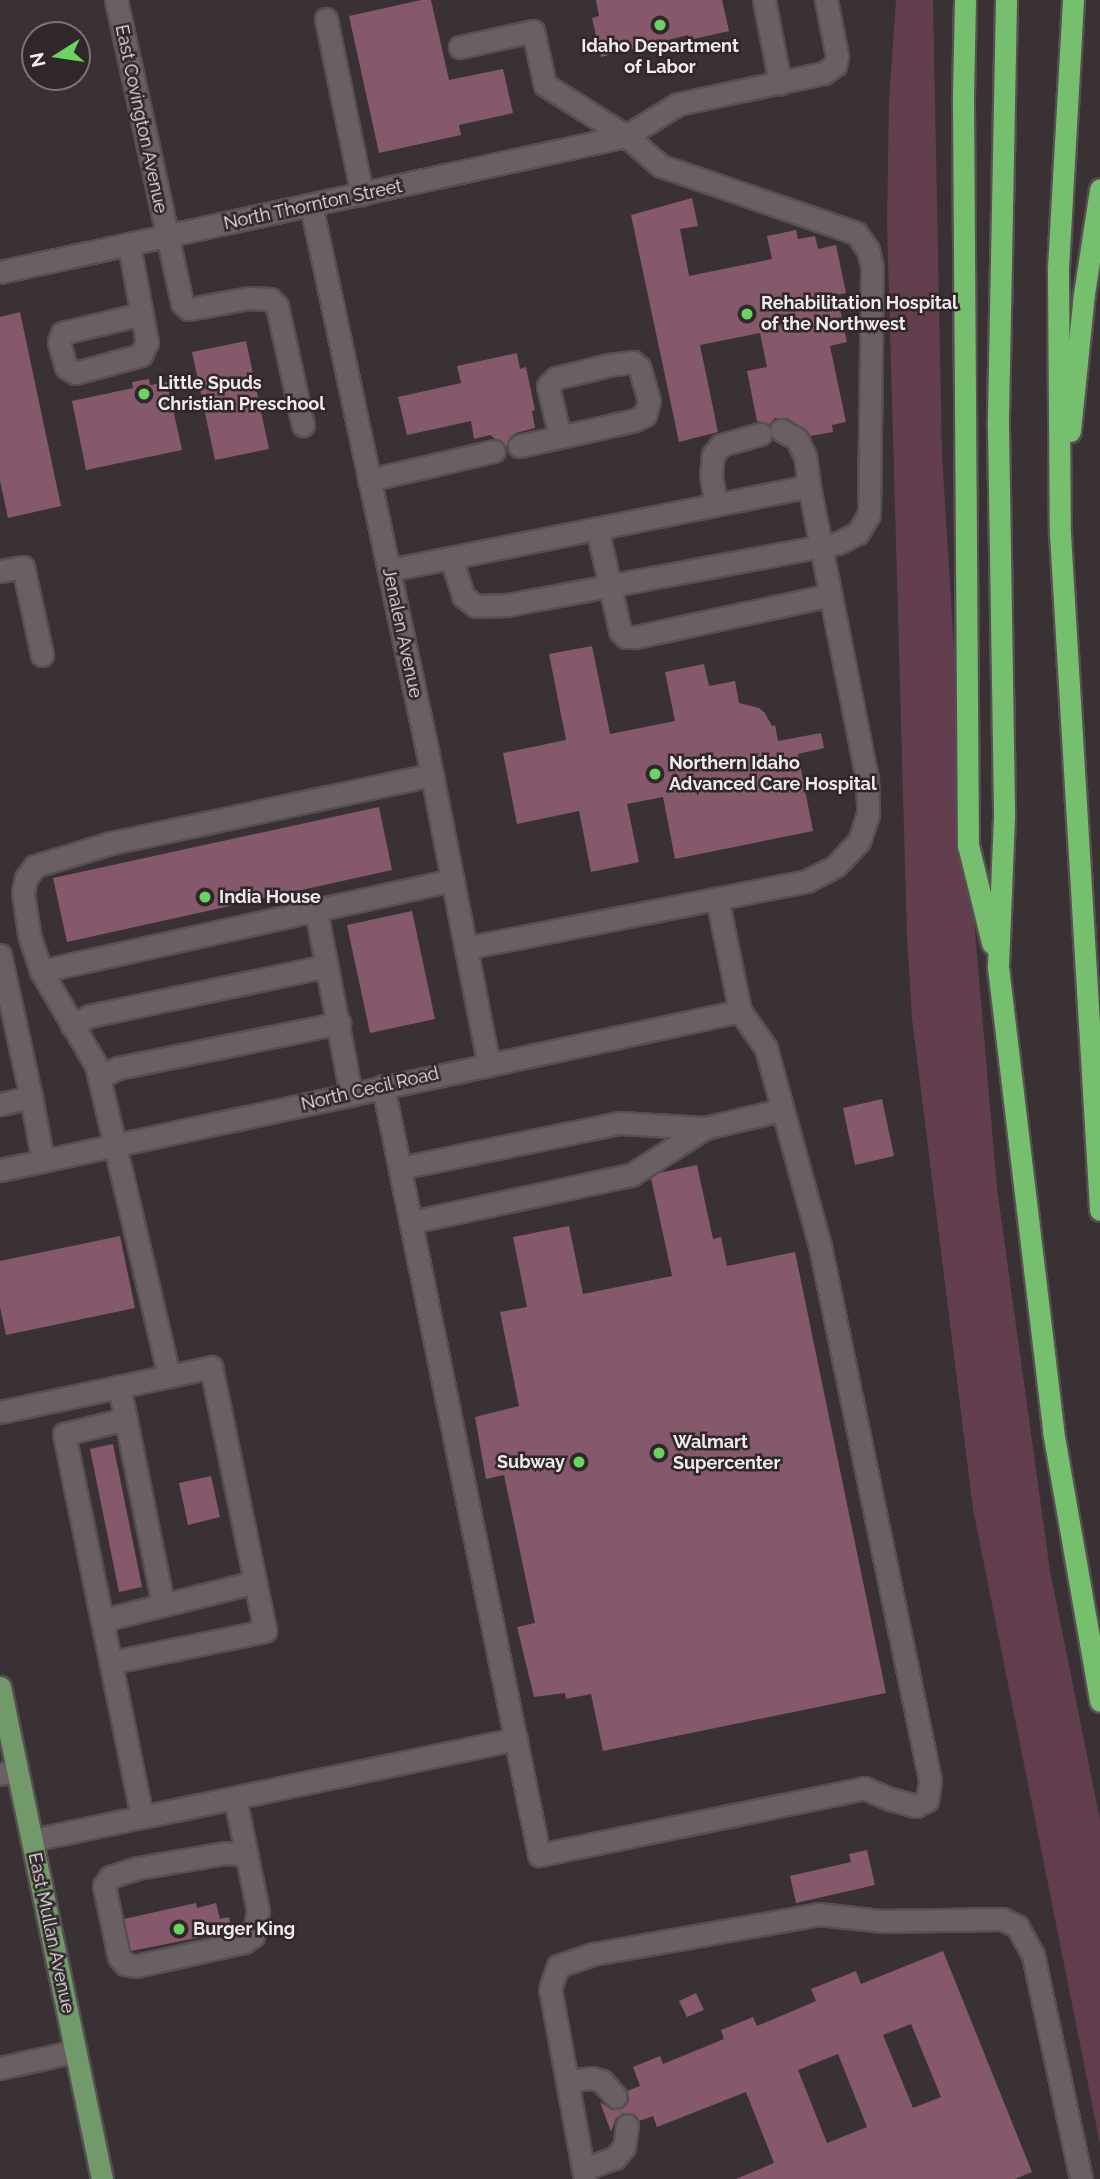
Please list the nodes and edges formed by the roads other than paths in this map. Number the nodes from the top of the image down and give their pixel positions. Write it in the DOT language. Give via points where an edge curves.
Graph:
graph roads {
  1 [pos="116,0"];
  2 [pos="764,0"];
  3 [pos="826,0"];
  4 [pos="965,0"];
  5 [pos="1006,0"];
  6 [pos="1073,0"];
  7 [pos="326,19"];
  8 [pos="460,47"];
  9 [pos="780,83"];
  10 [pos="626,136"];
  11 [pos="1100,189"];
  12 [pos="362,194"];
  13 [pos="311,205"];
  14 [pos="165,238"];
  15 [pos="129,245"];
  16 [pos="0,272"];
  17 [pos="142,314"];
  18 [pos="303,425"];
  19 [pos="560,437"];
  20 [pos="519,446"];
  21 [pos="494,451"];
  22 [pos="369,480"];
  23 [pos="809,486"];
  24 [pos="716,504"];
  25 [pos="597,528"];
  26 [pos="1060,534"];
  27 [pos="821,546"];
  28 [pos="451,558"];
  29 [pos="389,570"];
  30 [pos="0,571"];
  31 [pos="610,586"];
  32 [pos="831,595"];
  33 [pos="42,655"];
  34 [pos="432,775"];
  35 [pos="453,880"];
  36 [pos="717,898"];
  37 [pos="316,910"];
  38 [pos="466,948"];
  39 [pos="0,955"];
  40 [pos="327,966"];
  41 [pos="998,967"];
  42 [pos="41,971"];
  43 [pos="740,1011"];
  44 [pos="339,1023"];
  45 [pos="72,1026"];
  46 [pos="488,1062"];
  47 [pos="100,1077"];
  48 [pos="383,1086"];
  49 [pos="351,1094"];
  50 [pos="31,1097"];
  51 [pos="0,1104"];
  52 [pos="781,1110"];
  53 [pos="705,1128"];
  54 [pos="118,1146"];
  55 [pos="43,1161"];
  56 [pos="400,1168"];
  57 [pos="0,1170"];
  58 [pos="1100,1210"];
  59 [pos="411,1222"];
  60 [pos="169,1376"];
  61 [pos="119,1386"];
  62 [pos="0,1412"];
  63 [pos="126,1419"];
  64 [pos="255,1582"];
  65 [pos="163,1605"];
  66 [pos="103,1619"];
  67 [pos="112,1662"];
  68 [pos="0,1687"];
  69 [pos="1100,1701"];
  70 [pos="516,1739"];
  71 [pos="9,1772"];
  72 [pos="235,1798"];
  73 [pos="142,1817"];
  74 [pos="32,1840"];
  75 [pos="246,1854"];
  76 [pos="76,2051"];
  77 [pos="0,2068"];
  78 [pos="567,2081"];
  79 [pos="616,2097"];
  80 [pos="627,2125"];
  81 [pos="584,2174"];
  82 [pos="102,2179"];
  83 [pos="1081,2179"];
  1 -- 14 [label="street, East Covington Avenue"];
  2 -- 9 [label="street"];
  3 -- 9 [label="street, North Thornton Street" via="835,65 824,73"];
  4 -- 41 [label="highway" via="968,845"];
  5 -- 41 [label="highway" via="998,426 1004,816"];
  6 -- 26 [label="highway" via="1058,271"];
  7 -- 12 [label="street"];
  8 -- 10 [label="street" via="533,31 545,85"];
  9 -- 10 [label="street, North Thornton Street" via="678,104"];
  10 -- 12 [label="street, North Thornton Street"];
  10 -- 27 [label="street" via="662,166 834,222 856,233 868,250 872,267 869,514 858,533"];
  11 -- 26 [label="highway" via="1084,294"];
  12 -- 13 [label="street, North Thornton Street"];
  13 -- 14 [label="street, North Thornton Street"];
  13 -- 22 [label="street, Jenalen Avenue"];
  14 -- 15 [label="street, North Thornton Street"];
  14 -- 18 [label="street, East Covington Avenue" via="182,303 189,309 249,298 270,299 277,306"];
  15 -- 16 [label="street, North Thornton Street"];
  15 -- 17 [label="street"];
  19 -- 19 [label="street" via="645,415 649,401 639,367 633,362 609,365 556,378 548,386"];
  19 -- 20 [label="street"];
  21 -- 22 [label="street"];
  22 -- 29 [label="street, Jenalen Avenue"];
  23 -- 24 [label="street"];
  23 -- 24 [label="street" via="805,456 797,439 771,432 721,445 713,455"];
  23 -- 27 [label="street"];
  24 -- 25 [label="street"];
  25 -- 28 [label="street"];
  25 -- 31 [label="street"];
  26 -- 58 [label="highway"];
  27 -- 31 [label="street"];
  27 -- 32 [label="street"];
  28 -- 29 [label="street"];
  28 -- 31 [label="street" via="464,596 476,606 507,605"];
  29 -- 34 [label="street, Jenalen Avenue"];
  30 -- 33 [label="street" via="23,567"];
  31 -- 32 [label="street" via="620,631 635,638"];
  32 -- 36 [label="street" via="867,778 868,814 859,841 836,866 807,881"];
  34 -- 35 [label="street, Jenalen Avenue"];
  34 -- 42 [label="street" via="111,843 35,866 23,893"];
  35 -- 37 [label="street"];
  35 -- 38 [label="street, Jenalen Avenue"];
  36 -- 38 [label="street"];
  36 -- 43 [label="street"];
  37 -- 40 [label="street"];
  37 -- 42 [label="street"];
  38 -- 46 [label="street, Jenalen Avenue"];
  39 -- 50 [label="street"];
  40 -- 44 [label="street"];
  40 -- 45 [label="street" via="89,1016"];
  41 -- 69 [label="highway" via="1053,1431"];
  42 -- 45 [label="street"];
  43 -- 46 [label="street, North Cecil Road"];
  43 -- 52 [label="street" via="766,1048"];
  44 -- 47 [label="street" via="118,1068"];
  44 -- 49 [label="street"];
  45 -- 47 [label="street"];
  46 -- 48 [label="street, North Cecil Road"];
  47 -- 54 [label="street"];
  48 -- 49 [label="street, North Cecil Road"];
  48 -- 56 [label="street"];
  49 -- 54 [label="street, North Cecil Road"];
  50 -- 51 [label="street"];
  50 -- 55 [label="street"];
  52 -- 53 [label="street"];
  52 -- 70 [label="street" via="820,1246 930,1780 927,1800 916,1806 864,1788 539,1855"];
  53 -- 56 [label="street" via="620,1123"];
  53 -- 59 [label="street" via="631,1175"];
  54 -- 55 [label="street, North Cecil Road"];
  54 -- 60 [label="street"];
  55 -- 57 [label="street, North Cecil Road"];
  56 -- 59 [label="street"];
  59 -- 70 [label="street"];
  60 -- 61 [label="street"];
  60 -- 64 [label="street" via="211,1367"];
  61 -- 62 [label="street"];
  61 -- 63 [label="street"];
  63 -- 65 [label="street"];
  63 -- 66 [label="street" via="64,1434"];
  64 -- 65 [label="street"];
  64 -- 67 [label="street" via="265,1631"];
  65 -- 66 [label="street"];
  66 -- 67 [label="street"];
  67 -- 73 [label="street"];
  68 -- 71 [label="main road, East Mullan Avenue"];
  70 -- 72 [label="street"];
  71 -- 74 [label="main road, East Mullan Avenue"];
  72 -- 73 [label="street"];
  72 -- 75 [label="street"];
  73 -- 74 [label="street"];
  74 -- 76 [label="main road, East Mullan Avenue"];
  75 -- 75 [label="street" via="258,1911 253,1936 244,1942 136,1966 118,1957 104,1886 110,1877 225,1853"];
  76 -- 77 [label="street"];
  76 -- 82 [label="main road, East Mullan Avenue"];
  78 -- 79 [label="street" via="602,2081"];
  78 -- 81 [label="street"];
  78 -- 83 [label="street" via="550,1989 558,1966 570,1961 818,1914 880,1921 1002,1919 1017,1926 1033,1955"];
  80 -- 81 [label="street" via="624,2147 615,2158"];
}
